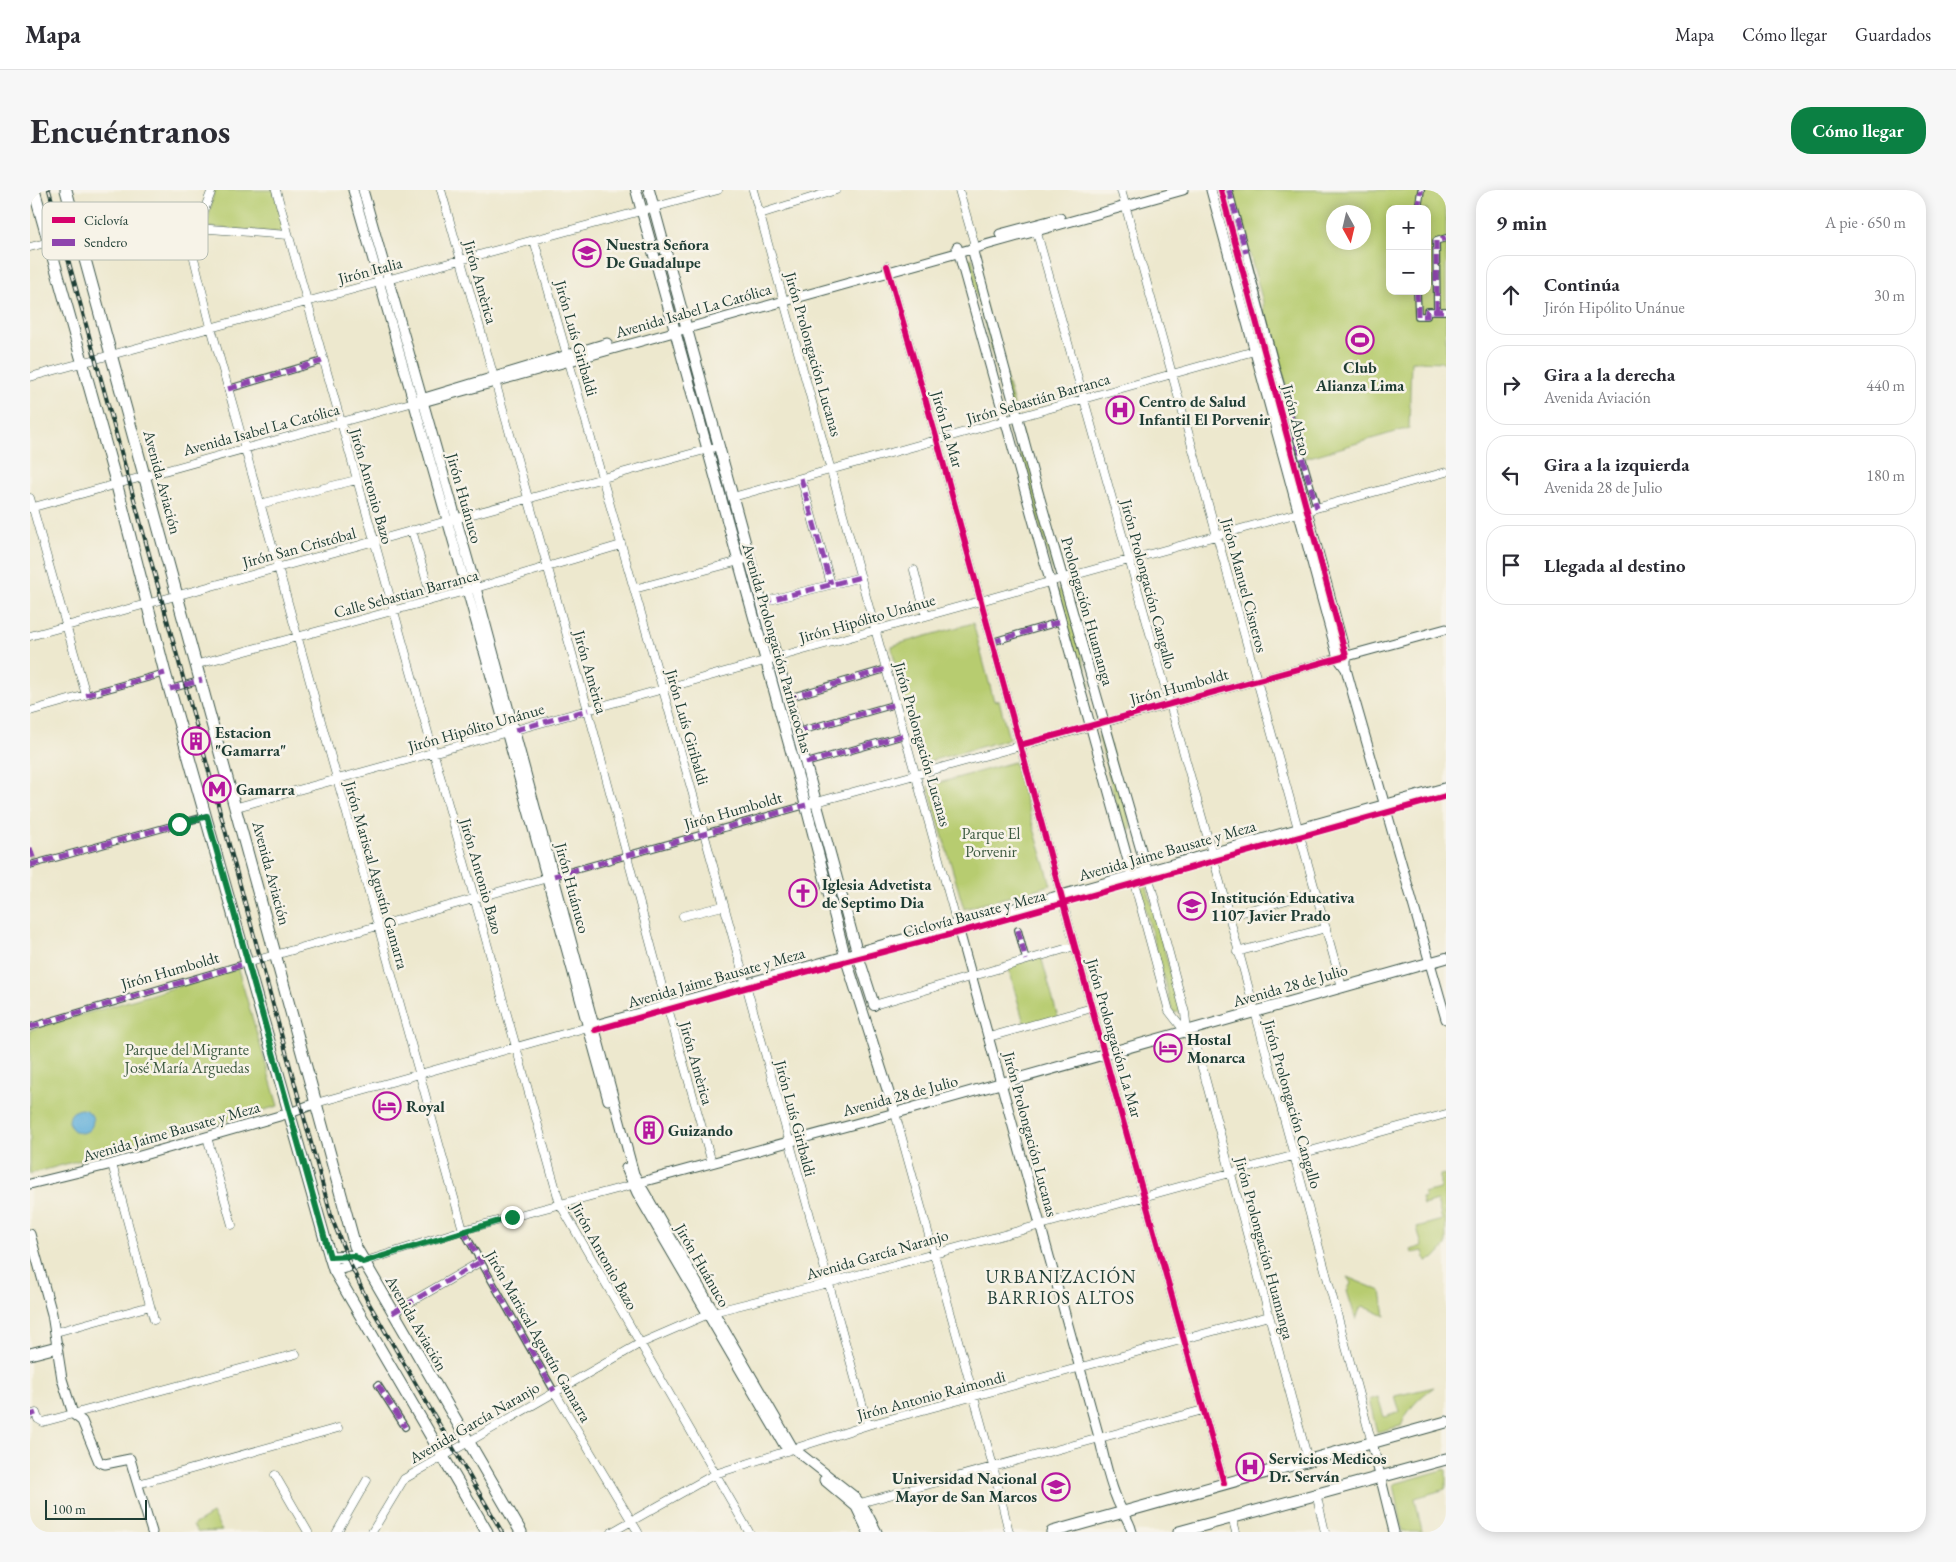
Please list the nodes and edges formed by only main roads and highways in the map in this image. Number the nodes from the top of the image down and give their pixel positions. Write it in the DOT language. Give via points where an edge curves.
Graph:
graph roads {
  1 [pos="34,190"];
  2 [pos="636,190"];
  3 [pos="649,190"];
  4 [pos="42,218"];
  5 [pos="54,260"];
  6 [pos="86,260"];
  7 [pos="1446,788"];
  8 [pos="811,803"];
  9 [pos="857,952"];
  10 [pos="845,956"];
  11 [pos="1446,958"];
  12 [pos="874,1005"];
  13 [pos="894,1113"];
  14 [pos="330,1257"];
  15 [pos="363,1262"];
  16 [pos="334,1270"];
  17 [pos="57,1347"];
  18 [pos="30,1354"];
  19 [pos="1446,1422"];
  20 [pos="1446,1459"];
  21 [pos="487,1532"];
  22 [pos="521,1532"];
  23 [pos="1052,1532"];
  24 [pos="1179,1532"];
  1 -- 4 [label="main road"];
  2 -- 8 [label="main road, Avenida Prolongación Parinacochas" via="766,660"];
  3 -- 8 [label="main road, Avenida Prolongación Parinacochas" via="806,763"];
  5 -- 14 [label="main road" via="165,673"];
  6 -- 15 [label="main road, Avenida Aviación" via="355,1246"];
  7 -- 9 [label="main road, Avenida Jaime Bausate y Meza"];
  8 -- 9 [label="main road, Avenida Prolongación Parinacochas"];
  8 -- 10 [label="main road, Avenida Prolongación Parinacochas"];
  9 -- 10 [label="main road, Avenida Jaime Bausate y Meza"];
  9 -- 12 [label="main road, Avenida Prolongación Parinacochas"];
  10 -- 13 [label="main road, Avenida Prolongación Parinacochas"];
  11 -- 13 [label="main road, Avenida 28 de Julio"];
  14 -- 15 [label="main road" via="354,1256"];
  14 -- 16 [label="main road"];
  15 -- 16 [label="main road, Avenida 28 de Julio"];
  15 -- 22 [label="main road, Avenida Aviación"];
  16 -- 21 [label="main road"];
  17 -- 18 [label="main road"];
  19 -- 23 [label="main road"];
  20 -- 24 [label="main road" via="1380,1474"];
}
